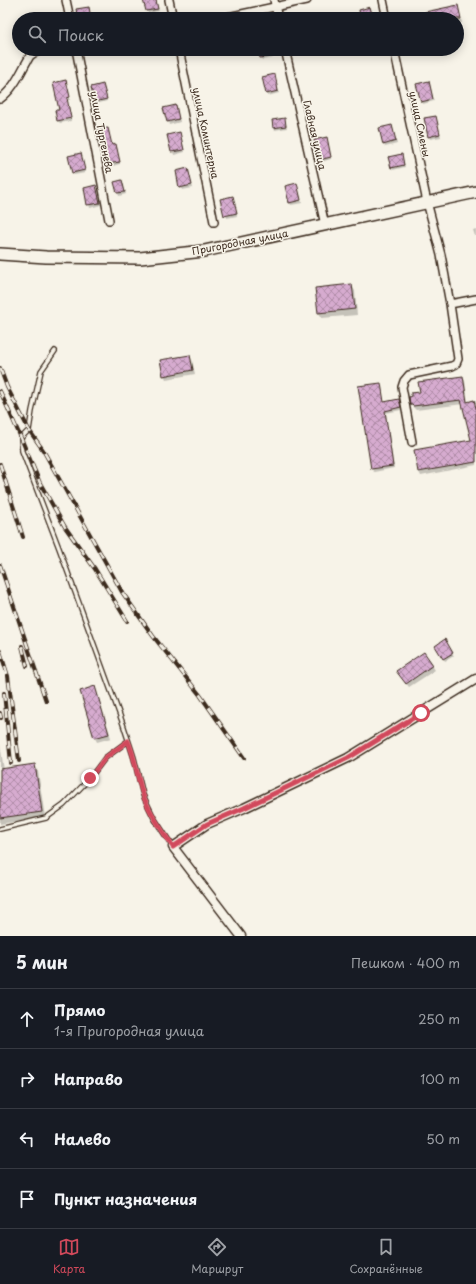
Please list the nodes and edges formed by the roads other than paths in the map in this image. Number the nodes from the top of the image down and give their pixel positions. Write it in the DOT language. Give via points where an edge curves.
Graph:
graph roads {
  1 [pos="66,0"];
  2 [pos="169,0"];
  3 [pos="307,0"];
  4 [pos="383,0"];
  5 [pos="274,3"];
  6 [pos="69,12"];
  7 [pos="172,12"];
  8 [pos="242,12"];
  9 [pos="386,12"];
  10 [pos="30,56"];
  11 [pos="77,56"];
  12 [pos="180,56"];
  13 [pos="287,56"];
  14 [pos="396,56"];
  15 [pos="0,99"];
  16 [pos="476,192"];
  17 [pos="427,202"];
  18 [pos="109,220"];
  19 [pos="214,222"];
  20 [pos="325,225"];
  21 [pos="0,254"];
  22 [pos="476,299"];
  23 [pos="450,304"];
  24 [pos="56,351"];
  25 [pos="412,442"];
  26 [pos="476,679"];
  27 [pos="128,741"];
  28 [pos="0,829"];
  29 [pos="173,847"];
  30 [pos="241,936"];
  1 -- 6 [label="street"];
  2 -- 7 [label="street"];
  3 -- 5 [label="street"];
  4 -- 9 [label="street"];
  5 -- 8 [label="street"];
  10 -- 15 [label="street" via="11,89"];
  11 -- 18 [label="street, улица Тургенева"];
  12 -- 19 [label="street, улица Коминтерна"];
  13 -- 20 [label="street, Главная улица"];
  14 -- 17 [label="street, улица Смены"];
  16 -- 17 [label="highway, Пригородная улица"];
  17 -- 20 [label="highway, Пригородная улица"];
  17 -- 23 [label="street, улица Смены"];
  20 -- 21 [label="highway, Пригородная улица" via="204,251 140,258"];
  22 -- 23 [label="street"];
  23 -- 25 [label="street, улица Смены" via="458,359 456,364 409,376 402,387"];
  24 -- 27 [label="lane" via="41,371 29,430 21,438 22,451 121,716"];
  26 -- 29 [label="street" via="348,758 207,824"];
  27 -- 28 [label="lane" via="105,758 64,805 46,818"];
  27 -- 29 [label="lane" via="143,795"];
  29 -- 30 [label="street"];
}
